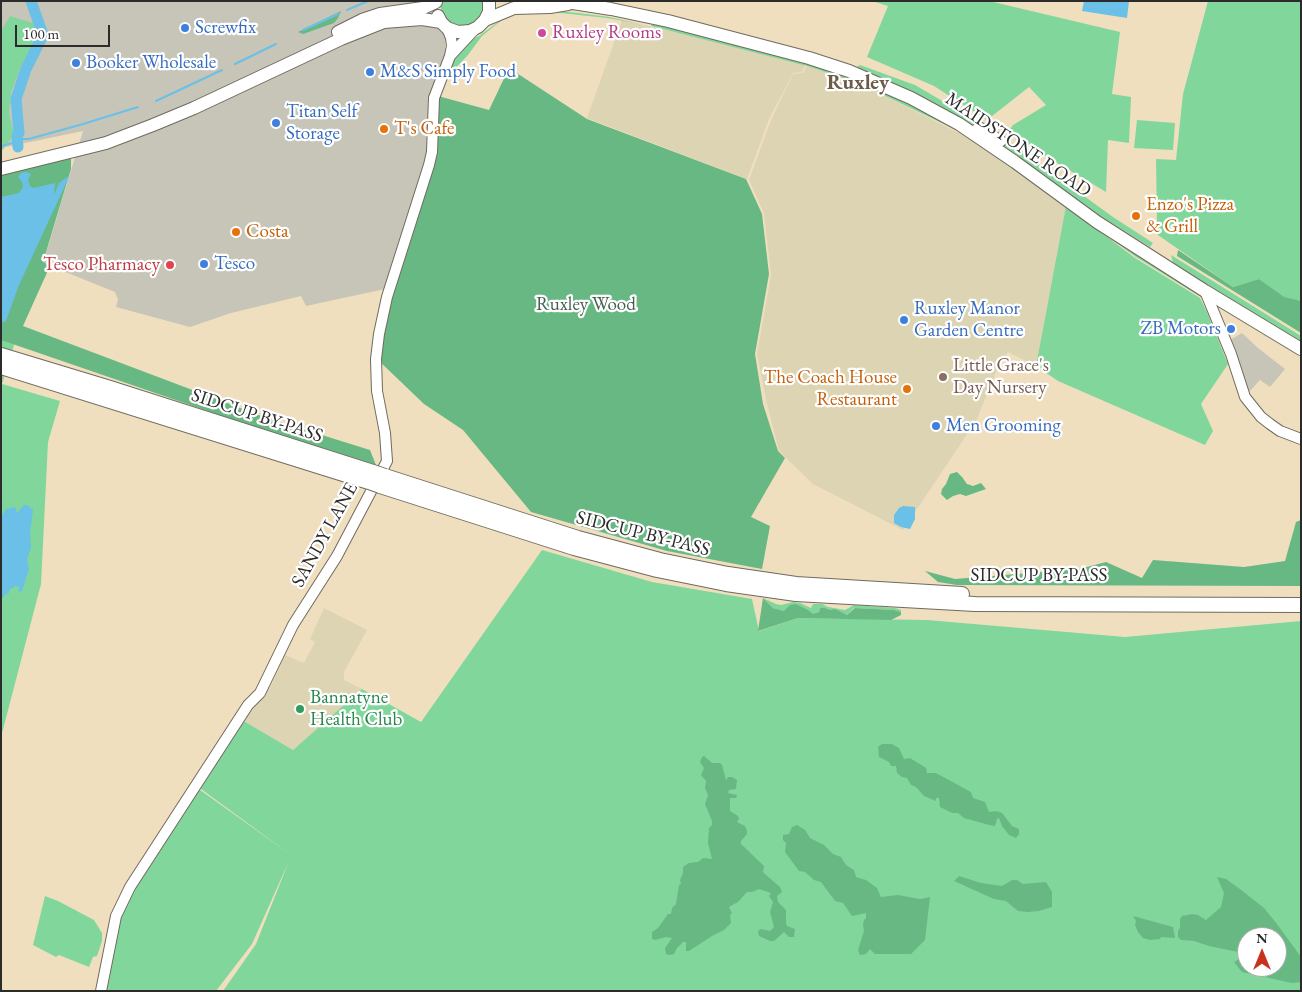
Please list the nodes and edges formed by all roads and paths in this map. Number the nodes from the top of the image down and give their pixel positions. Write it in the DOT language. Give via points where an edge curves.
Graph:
graph roads {
  1 [pos="490,1"];
  2 [pos="436,2"];
  3 [pos="573,3"];
  4 [pos="444,25"];
  5 [pos="480,25"];
  6 [pos="339,36"];
  7 [pos="450,56"];
  8 [pos="234,86"];
  9 [pos="152,123"];
  10 [pos="135,132"];
  11 [pos="973,133"];
  12 [pos="1001,141"];
  13 [pos="68,148"];
  14 [pos="1,163"];
  15 [pos="1,169"];
  16 [pos="1205,291"];
  17 [pos="1301,349"];
  18 [pos="5,359"];
  19 [pos="1301,438"];
  20 [pos="377,479"];
  21 [pos="1301,596"];
  22 [pos="1301,605"];
  23 [pos="101,991"];
  1 -- 5 [label="main road" via="489,12"];
  2 -- 4 [label="main road"];
  2 -- 6 [label="main road" via="423,8 362,20"];
  3 -- 5 [label="main road, MAIDSTONE ROAD" via="514,8"];
  3 -- 11 [label="main road, MAIDSTONE ROAD" via="668,21 849,71 911,98"];
  4 -- 5 [label="main road" via="464,32"];
  4 -- 6 [label="main road" via="422,19 384,22"];
  4 -- 7 [label="street, SANDY LANE" via="452,39"];
  5 -- 7 [label="street, SANDY LANE"];
  6 -- 8 [label="main road" via="252,81"];
  6 -- 8 [label="main road" via="315,48 309,47"];
  7 -- 23 [label="street, SANDY LANE" via="434,98 432,152 426,179 387,297 379,334 377,391 388,460 337,556 293,625 260,694 248,705 130,886 116,916"];
  8 -- 9 [label="main road"];
  8 -- 9 [label="main road" via="170,118"];
  9 -- 10 [label="main road"];
  9 -- 13 [label="main road"];
  10 -- 13 [label="main road"];
  10 -- 15 [label="main road"];
  11 -- 12 [label="street" via="979,127"];
  11 -- 16 [label="main road, MAIDSTONE ROAD" via="1097,222"];
  13 -- 14 [label="main road"];
  16 -- 17 [label="main road, MAIDSTONE ROAD"];
  16 -- 19 [label="street" via="1246,397 1270,424"];
  18 -- 20 [label="highway, SIDCUP BY-PASS"];
  18 -- 20 [label="highway, SIDCUP BY-PASS" via="110,388"];
  20 -- 21 [label="highway, SIDCUP BY-PASS" via="651,558 796,584 973,595"];
  20 -- 22 [label="highway, SIDCUP BY-PASS" via="574,548 657,570 796,594 975,604"];
}
